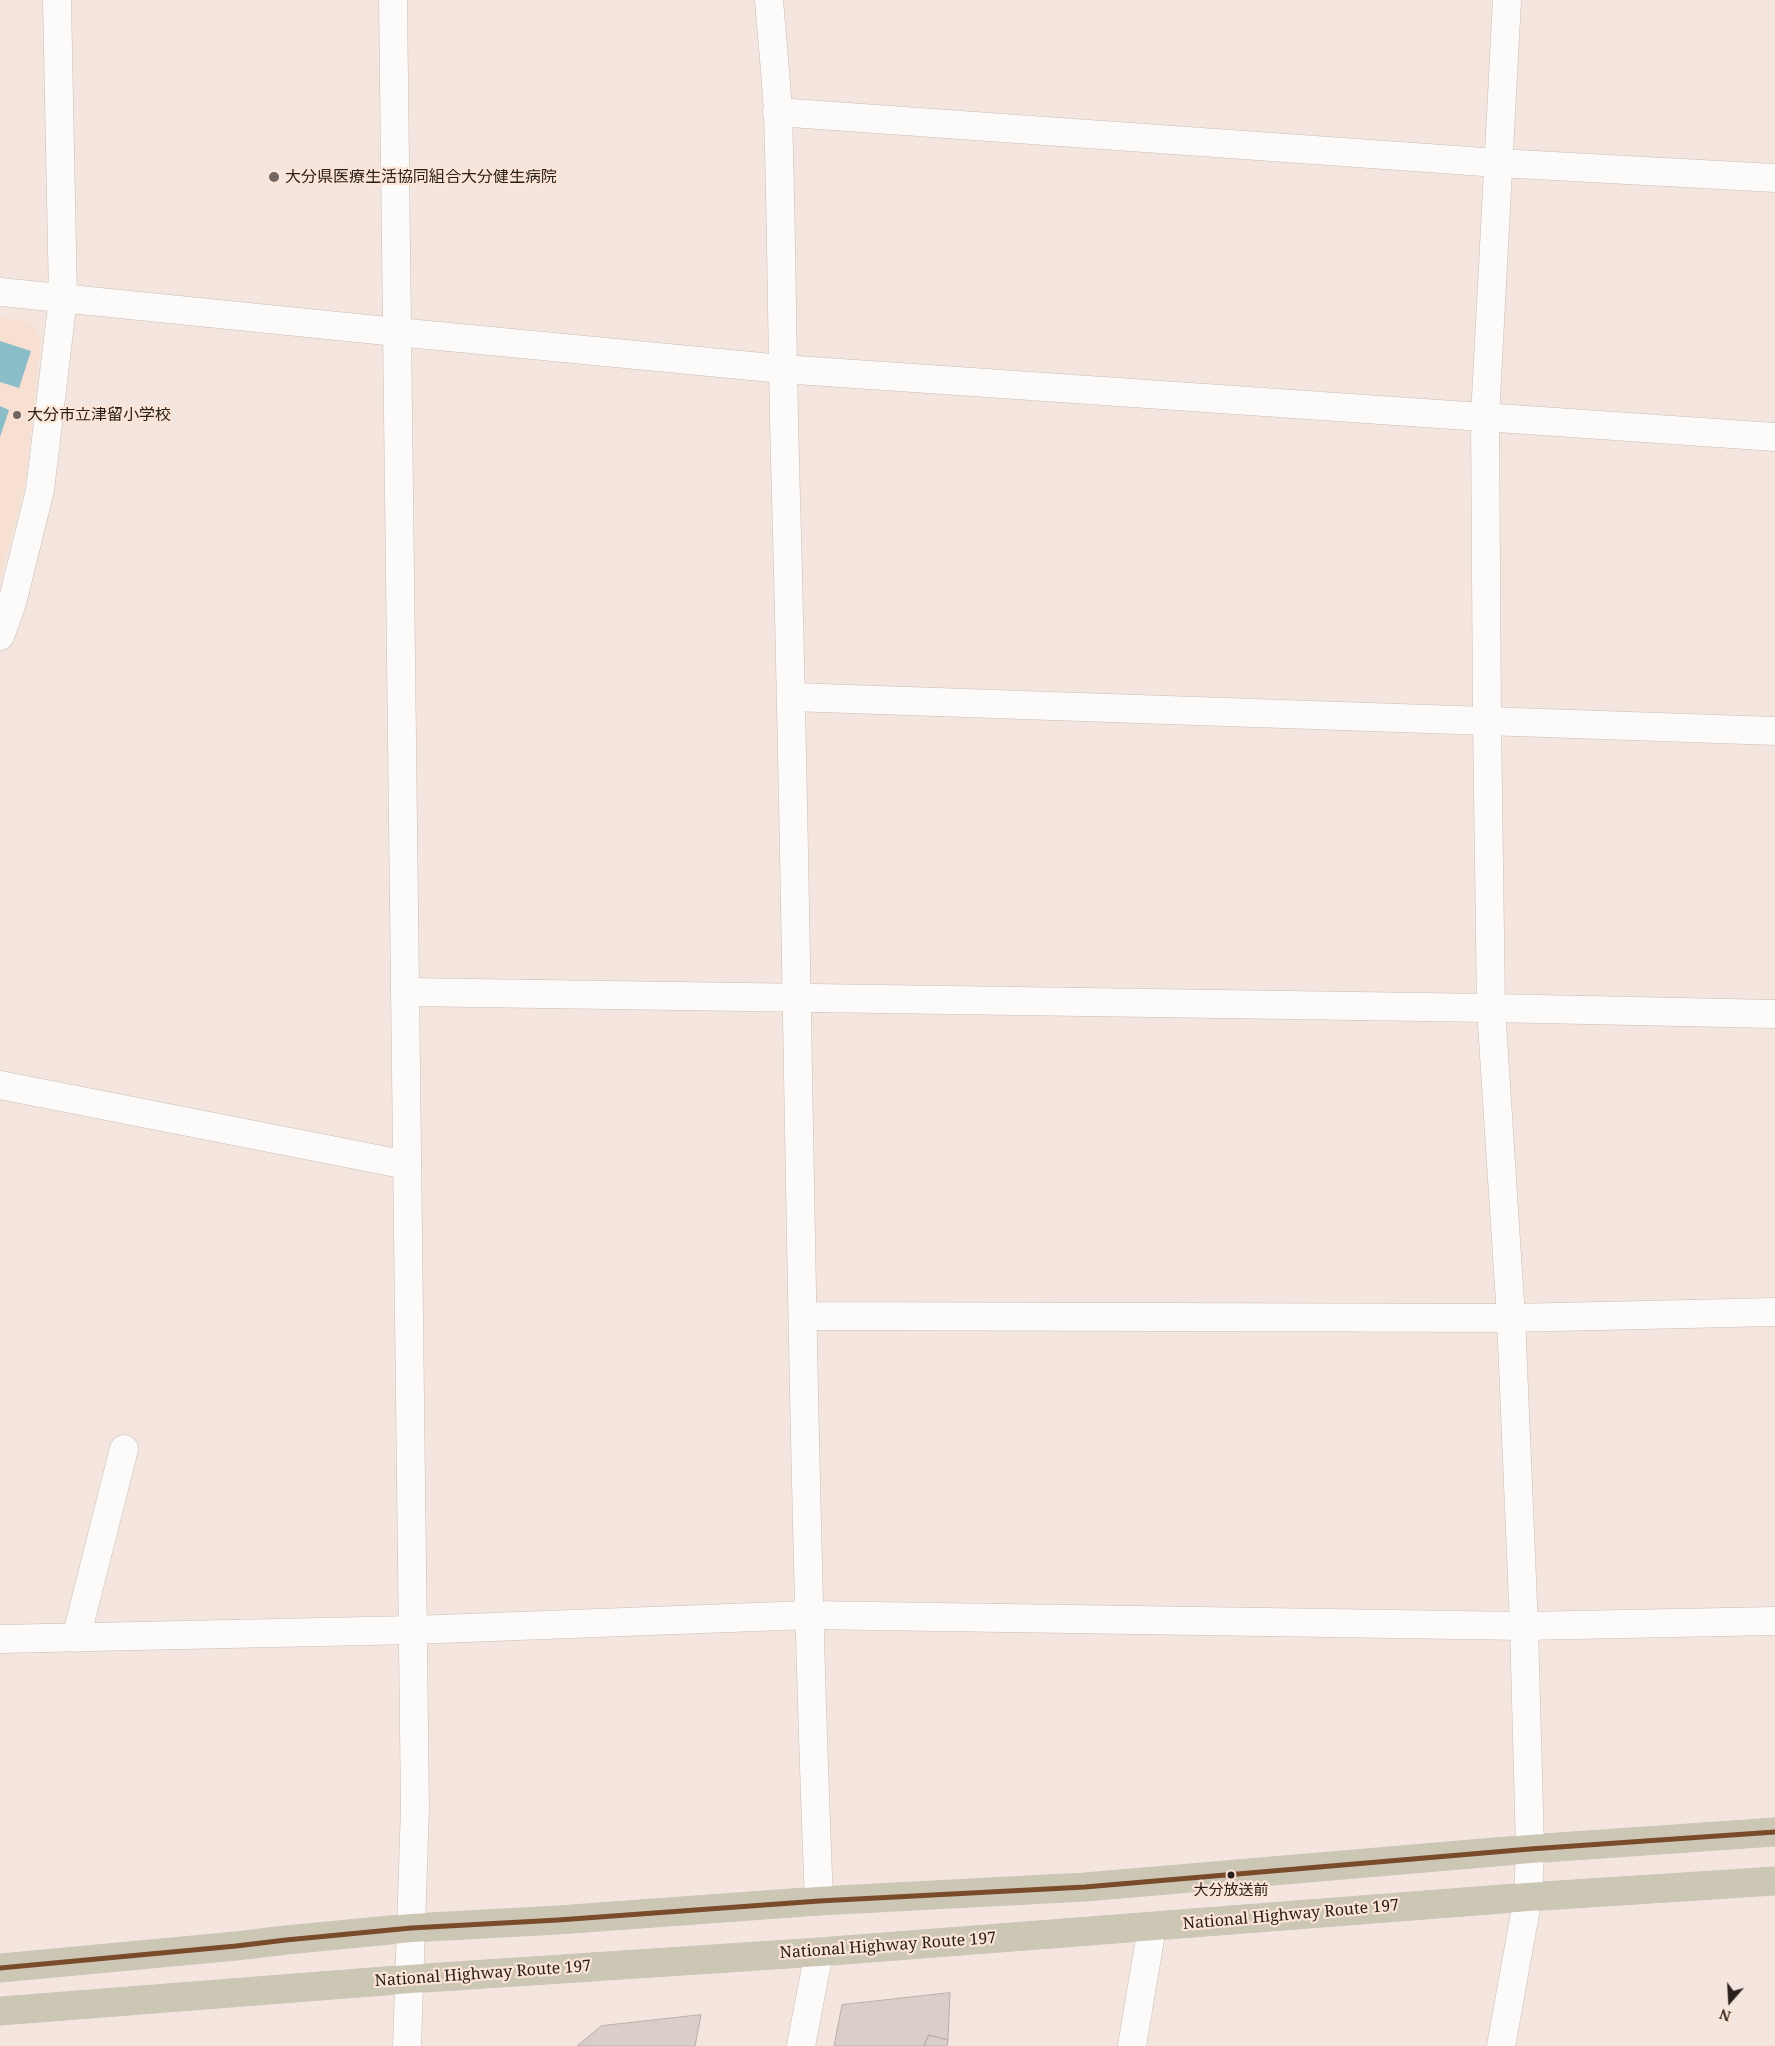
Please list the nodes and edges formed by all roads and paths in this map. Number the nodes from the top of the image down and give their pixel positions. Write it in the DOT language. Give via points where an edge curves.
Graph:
graph roads {
  1 [pos="57,0"];
  2 [pos="393,0"];
  3 [pos="769,0"];
  4 [pos="1507,0"];
  5 [pos="778,112"];
  6 [pos="1498,163"];
  7 [pos="1775,178"];
  8 [pos="0,292"];
  9 [pos="63,298"];
  10 [pos="397,332"];
  11 [pos="782,368"];
  12 [pos="1485,417"];
  13 [pos="1775,436"];
  14 [pos="0,636"];
  15 [pos="792,697"];
  16 [pos="1487,721"];
  17 [pos="1775,731"];
  18 [pos="405,992"];
  19 [pos="795,998"];
  20 [pos="1491,1008"];
  21 [pos="1775,1014"];
  22 [pos="0,1085"];
  23 [pos="407,1165"];
  24 [pos="1775,1312"];
  25 [pos="804,1316"];
  26 [pos="1511,1318"];
  27 [pos="124,1449"];
  28 [pos="809,1615"];
  29 [pos="1775,1621"];
  30 [pos="1524,1626"];
  31 [pos="413,1630"];
  32 [pos="76,1638"];
  33 [pos="0,1639"];
  34 [pos="1775,1832"];
  35 [pos="1530,1849"];
  36 [pos="1775,1881"];
  37 [pos="1528,1897"];
  38 [pos="819,1901"];
  39 [pos="1152,1926"];
  40 [pos="412,1928"];
  41 [pos="819,1952"];
  42 [pos="0,1968"];
  43 [pos="410,1979"];
  44 [pos="0,2011"];
  45 [pos="407,2046"];
  46 [pos="801,2046"];
  47 [pos="1132,2046"];
  48 [pos="1501,2046"];
  1 -- 9 [label="street"];
  2 -- 10 [label="street"];
  3 -- 5 [label="street"];
  4 -- 6 [label="street"];
  5 -- 6 [label="street"];
  5 -- 11 [label="street"];
  6 -- 7 [label="street"];
  6 -- 12 [label="street"];
  8 -- 9 [label="street"];
  9 -- 10 [label="street"];
  9 -- 14 [label="street" via="40,490 12,603"];
  10 -- 11 [label="street"];
  10 -- 18 [label="street"];
  11 -- 12 [label="street"];
  11 -- 15 [label="street"];
  12 -- 13 [label="street"];
  12 -- 16 [label="street"];
  15 -- 16 [label="street"];
  15 -- 19 [label="street"];
  16 -- 17 [label="street"];
  16 -- 20 [label="street"];
  18 -- 19 [label="street"];
  18 -- 23 [label="street"];
  19 -- 20 [label="street"];
  19 -- 25 [label="street"];
  20 -- 21 [label="street"];
  20 -- 26 [label="street"];
  22 -- 23 [label="street"];
  23 -- 31 [label="street"];
  24 -- 26 [label="street"];
  25 -- 26 [label="street"];
  25 -- 28 [label="street"];
  26 -- 30 [label="street"];
  27 -- 32 [label="street"];
  28 -- 30 [label="street"];
  28 -- 31 [label="street"];
  28 -- 38 [label="street"];
  29 -- 30 [label="street"];
  30 -- 35 [label="street"];
  31 -- 32 [label="street"];
  31 -- 40 [label="street" via="415,1808"];
  32 -- 33 [label="street"];
  34 -- 35 [label="highway"];
  35 -- 37 [label="street"];
  35 -- 38 [label="highway" via="1085,1887"];
  36 -- 37 [label="highway, National Highway Route 197"];
  37 -- 39 [label="highway, National Highway Route 197"];
  37 -- 48 [label="street"];
  38 -- 40 [label="highway"];
  39 -- 41 [label="highway, National Highway Route 197"];
  39 -- 47 [label="street"];
  40 -- 42 [label="highway"];
  40 -- 43 [label="street"];
  41 -- 43 [label="highway, National Highway Route 197"];
  41 -- 46 [label="street"];
  43 -- 44 [label="highway, National Highway Route 197"];
  43 -- 45 [label="street"];
}
